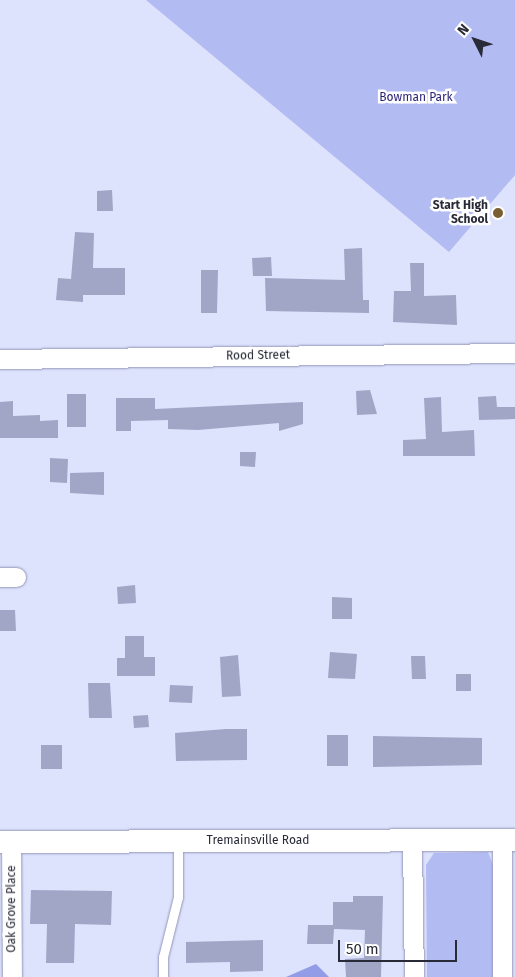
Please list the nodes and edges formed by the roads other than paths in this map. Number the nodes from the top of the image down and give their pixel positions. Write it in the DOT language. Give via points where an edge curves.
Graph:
graph roads {
  1 [pos="515,353"];
  2 [pos="0,359"];
  3 [pos="412,840"];
  4 [pos="508,840"];
  5 [pos="178,841"];
  6 [pos="6,842"];
  7 [pos="12,977"];
  8 [pos="163,977"];
  9 [pos="414,977"];
  10 [pos="502,977"];
  1 -- 2 [label="street, Rood Street"];
  3 -- 4 [label="street, Tremainsville Road"];
  3 -- 5 [label="street, Tremainsville Road"];
  3 -- 9 [label="street"];
  4 -- 10 [label="street"];
  5 -- 6 [label="street, Tremainsville Road"];
  5 -- 8 [label="lane" via="178,897 163,957"];
  6 -- 7 [label="street, Oak Grove Place"];
}
